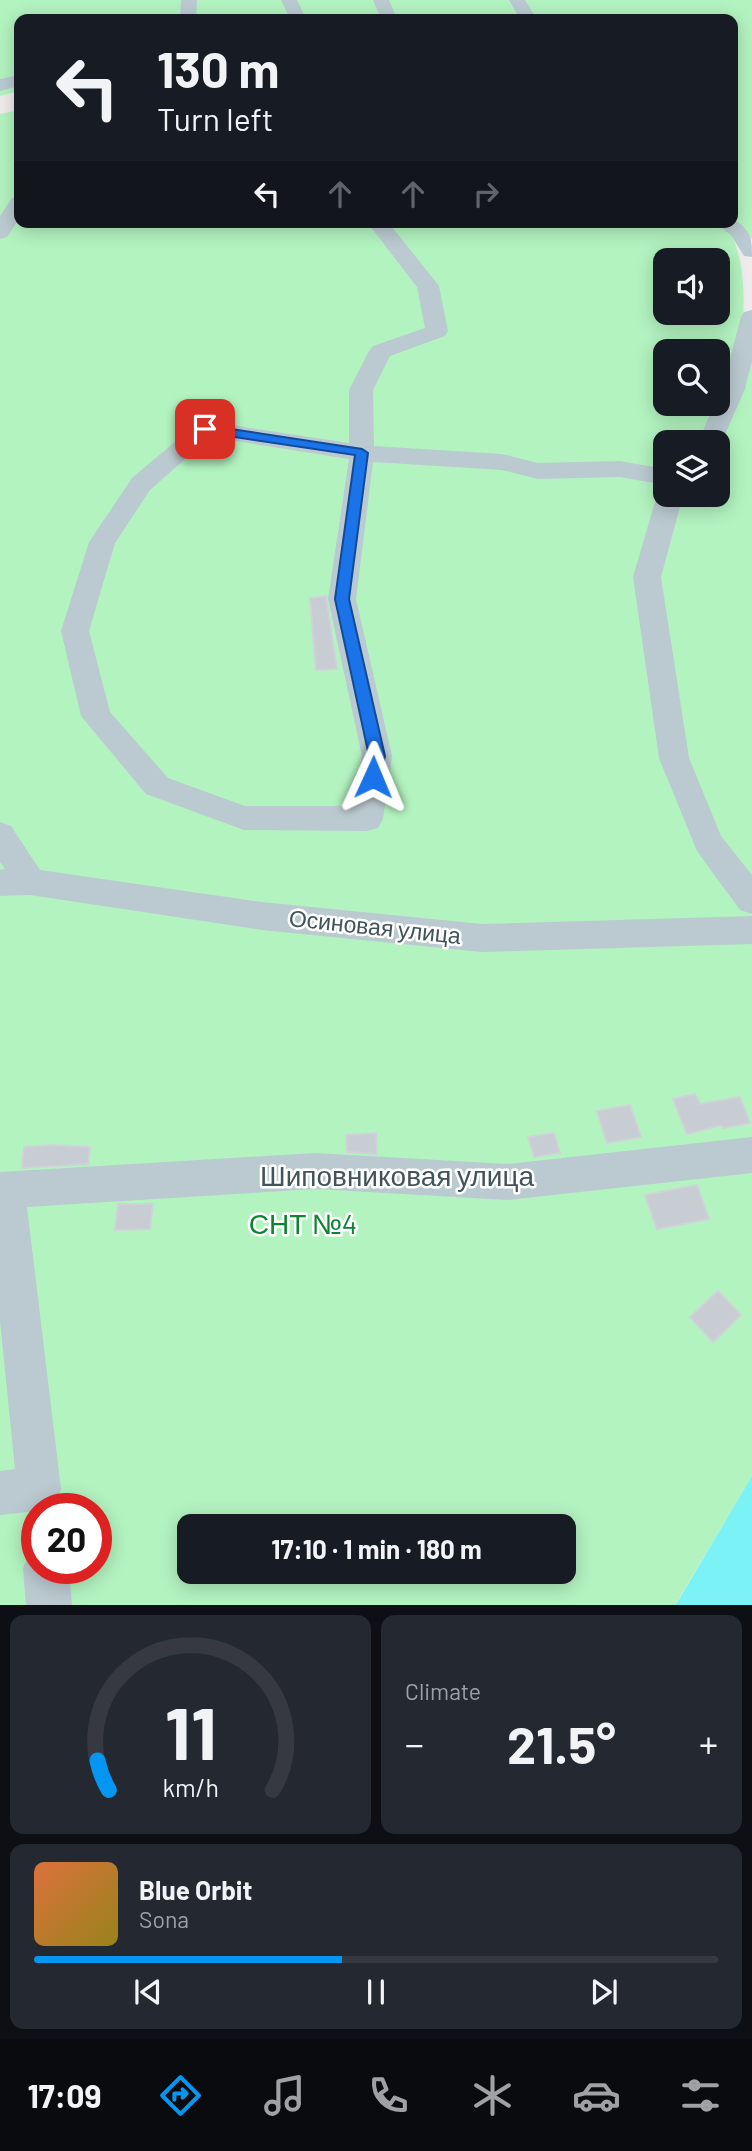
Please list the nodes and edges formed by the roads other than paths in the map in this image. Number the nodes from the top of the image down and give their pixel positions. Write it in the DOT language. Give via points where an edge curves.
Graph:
graph roads {
  1 [pos="14,210"];
  2 [pos="382,228"];
  3 [pos="732,228"];
  4 [pos="0,233"];
  5 [pos="752,251"];
  6 [pos="752,317"];
  7 [pos="716,430"];
  8 [pos="362,453"];
  9 [pos="653,475"];
  10 [pos="667,507"];
  11 [pos="0,835"];
  12 [pos="15,882"];
  13 [pos="752,900"];
  14 [pos="752,930"];
  15 [pos="752,1155"];
  16 [pos="3,1190"];
  17 [pos="26,1493"];
  18 [pos="47,1584"];
  19 [pos="49,1605"];
  1 -- 4 [label="street"];
  2 -- 8 [label="street" via="428,286 437,331 381,351 361,390"];
  3 -- 5 [label="street"];
  6 -- 7 [label="street" via="733,390"];
  8 -- 8 [label="street" via="342,599 377,756 367,819 244,818 157,786 96,716 75,631 102,542 141,484 205,429"];
  8 -- 9 [label="street" via="502,462 538,471 620,468"];
  10 -- 13 [label="street" via="647,577 674,758 708,842"];
  11 -- 12 [label="street"];
  12 -- 14 [label="street, Осиновая улица" via="262,916 482,938"];
  15 -- 16 [label="street, Шиповниковая улица" via="508,1182 315,1171"];
  16 -- 17 [label="street"];
  18 -- 19 [label="street"];
}
